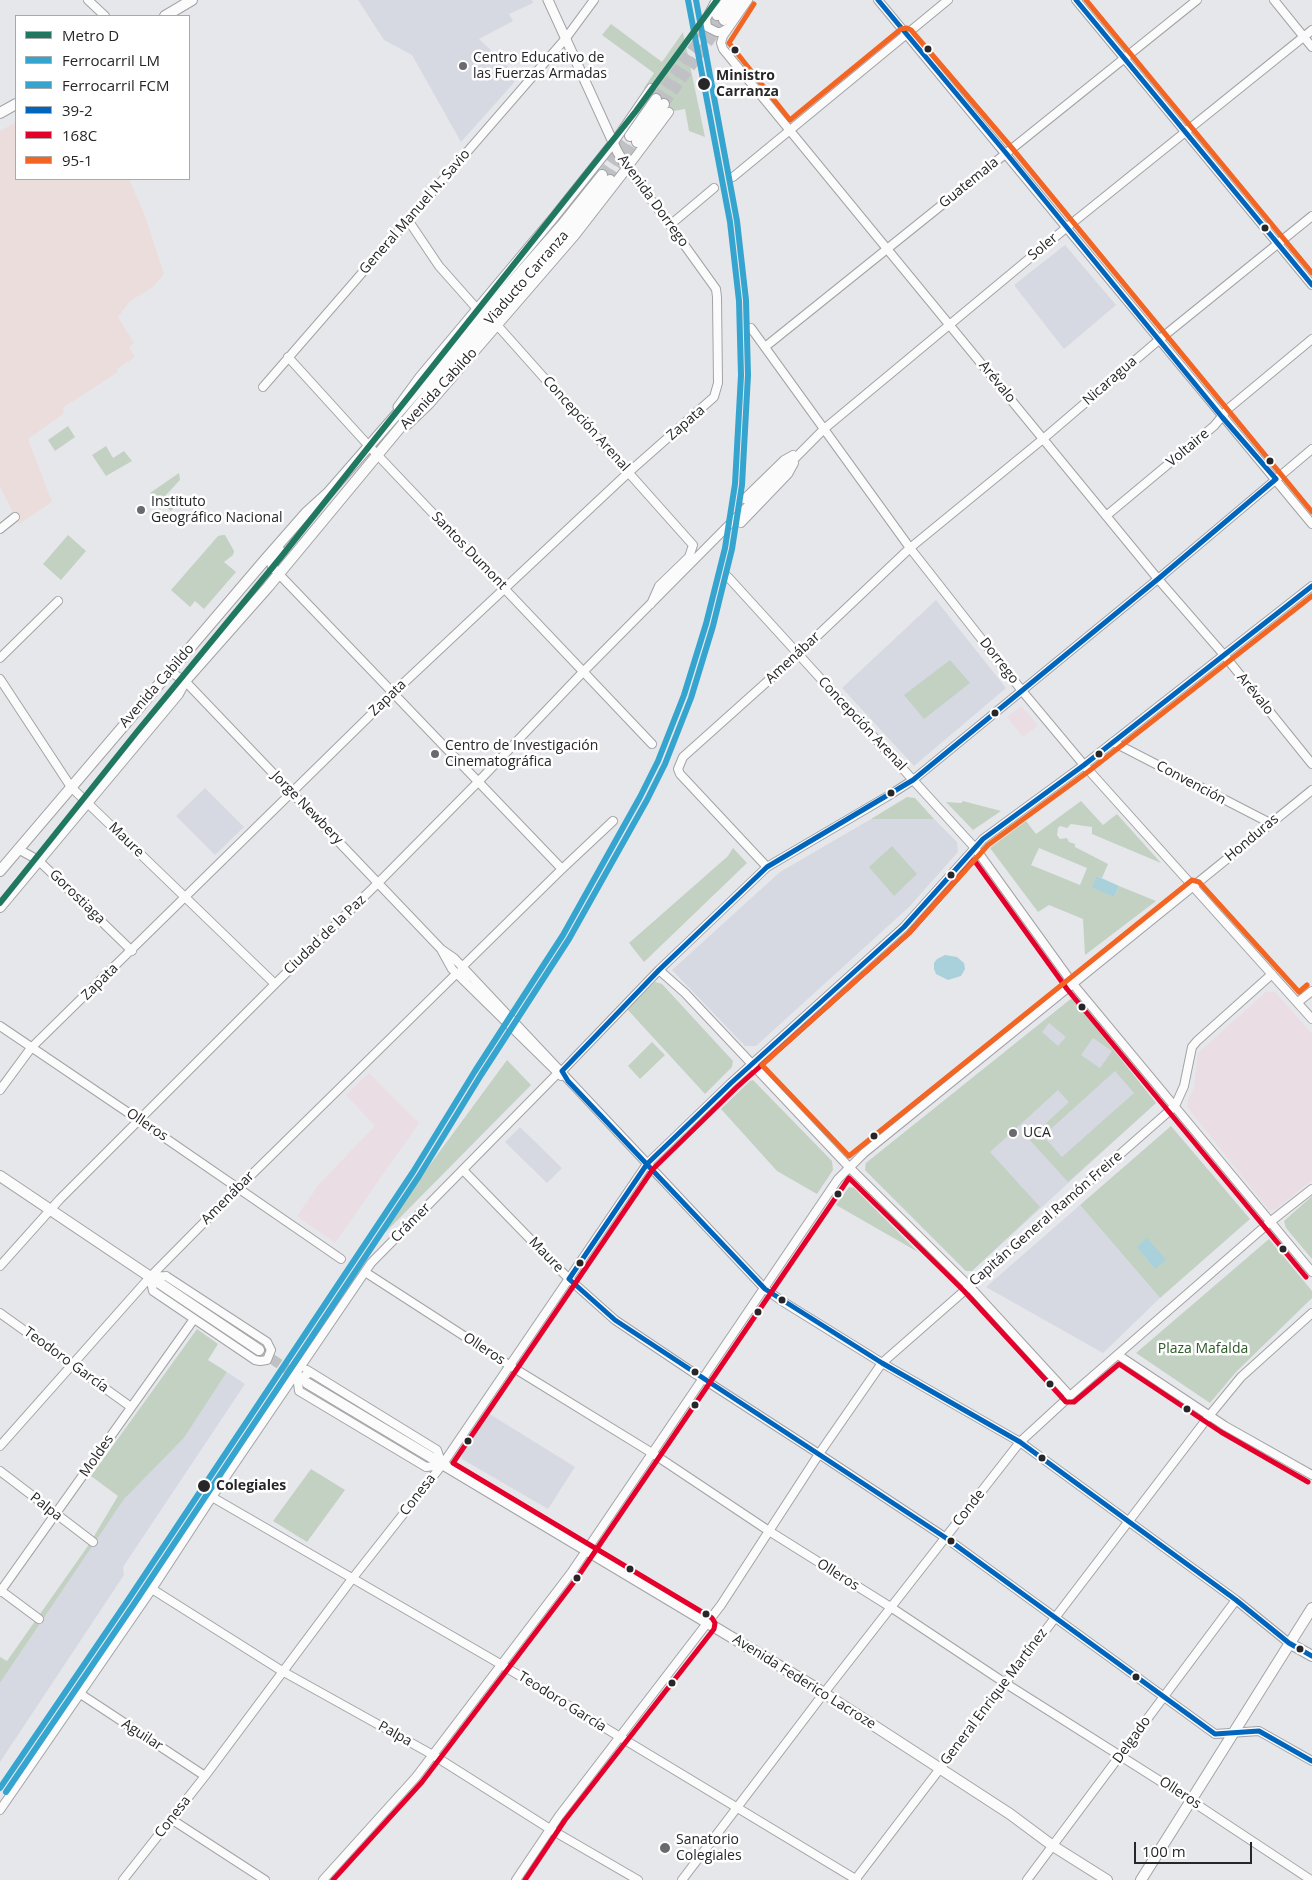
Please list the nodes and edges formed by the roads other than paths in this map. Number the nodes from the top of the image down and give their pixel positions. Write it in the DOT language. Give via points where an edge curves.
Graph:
graph roads {
  1 [pos="88,0"];
  2 [pos="192,0"];
  3 [pos="548,0"];
  4 [pos="594,0"];
  5 [pos="716,0"];
  6 [pos="727,0"];
  7 [pos="738,0"];
  8 [pos="748,0"];
  9 [pos="878,0"];
  10 [pos="948,0"];
  11 [pos="1076,0"];
  12 [pos="1197,0"];
  13 [pos="1274,0"];
  14 [pos="104,15"];
  15 [pos="167,15"];
  16 [pos="719,18"];
  17 [pos="1312,30"];
  18 [pos="906,35"];
  19 [pos="1304,37"];
  20 [pos="566,38"];
  21 [pos="1312,47"];
  22 [pos="1124,58"];
  23 [pos="651,88"];
  24 [pos="15,104"];
  25 [pos="663,105"];
  26 [pos="1,110"];
  27 [pos="789,131"];
  28 [pos="1185,132"];
  29 [pos="633,139"];
  30 [pos="614,142"];
  31 [pos="1006,153"];
  32 [pos="627,168"];
  33 [pos="733,177"];
  34 [pos="714,188"];
  35 [pos="1312,216"];
  36 [pos="408,220"];
  37 [pos="670,225"];
  38 [pos="1066,228"];
  39 [pos="1277,244"];
  40 [pos="888,248"];
  41 [pos="1312,285"];
  42 [pos="716,289"];
  43 [pos="478,310"];
  44 [pos="497,324"];
  45 [pos="950,324"];
  46 [pos="751,328"];
  47 [pos="1160,339"];
  48 [pos="1312,339"];
  49 [pos="765,347"];
  50 [pos="288,357"];
  51 [pos="263,387"];
  52 [pos="1222,417"];
  53 [pos="824,429"];
  54 [pos="377,435"];
  55 [pos="1043,439"];
  56 [pos="368,445"];
  57 [pos="385,446"];
  58 [pos="1312,449"];
  59 [pos="800,452"];
  60 [pos="378,455"];
  61 [pos="630,472"];
  62 [pos="1276,479"];
  63 [pos="328,493"];
  64 [pos="744,499"];
  65 [pos="1106,516"];
  66 [pos="15,517"];
  67 [pos="741,523"];
  68 [pos="1312,524"];
  69 [pos="0,530"];
  70 [pos="692,548"];
  71 [pos="910,548"];
  72 [pos="276,570"];
  73 [pos="728,577"];
  74 [pos="1158,579"];
  75 [pos="1312,586"];
  76 [pos="506,590"];
  77 [pos="58,601"];
  78 [pos="651,606"];
  79 [pos="798,654"];
  80 [pos="1224,655"];
  81 [pos="0,658"];
  82 [pos="169,671"];
  83 [pos="584,672"];
  84 [pos="0,679"];
  85 [pos="185,681"];
  86 [pos="1022,692"];
  87 [pos="393,693"];
  88 [pos="1113,742"];
  89 [pos="652,744"];
  90 [pos="1312,764"];
  91 [pos="1084,765"];
  92 [pos="913,780"];
  93 [pos="478,782"];
  94 [pos="71,787"];
  95 [pos="1312,790"];
  96 [pos="292,793"];
  97 [pos="87,802"];
  98 [pos="613,821"];
  99 [pos="1270,824"];
  100 [pos="975,848"];
  101 [pos="18,849"];
  102 [pos="38,860"];
  103 [pos="767,867"];
  104 [pos="562,869"];
  105 [pos="0,871"];
  106 [pos="379,882"];
  107 [pos="1194,887"];
  108 [pos="185,898"];
  109 [pos="0,907"];
  110 [pos="441,949"];
  111 [pos="132,951"];
  112 [pos="462,967"];
  113 [pos="659,970"];
  114 [pos="457,973"];
  115 [pos="1272,974"];
  116 [pos="471,977"];
  117 [pos="274,984"];
  118 [pos="1073,984"];
  119 [pos="1312,990"];
  120 [pos="1298,1002"];
  121 [pos="496,1007"];
  122 [pos="1312,1019"];
  123 [pos="0,1026"];
  124 [pos="32,1048"];
  125 [pos="751,1064"];
  126 [pos="560,1073"];
  127 [pos="0,1090"];
  128 [pos="1175,1106"];
  129 [pos="139,1120"];
  130 [pos="647,1164"];
  131 [pos="849,1167"];
  132 [pos="463,1170"];
  133 [pos="0,1176"];
  134 [pos="238,1188"];
  135 [pos="1312,1189"];
  136 [pos="50,1211"];
  137 [pos="1270,1222"];
  138 [pos="341,1259"];
  139 [pos="0,1266"];
  140 [pos="365,1272"];
  141 [pos="1312,1272"];
  142 [pos="150,1277"];
  143 [pos="569,1279"];
  144 [pos="969,1286"];
  145 [pos="765,1289"];
  146 [pos="1312,1313"];
  147 [pos="0,1314"];
  148 [pos="194,1320"];
  149 [pos="259,1350"];
  150 [pos="1118,1355"];
  151 [pos="882,1363"];
  152 [pos="303,1364"];
  153 [pos="72,1365"];
  154 [pos="509,1365"];
  155 [pos="308,1378"];
  156 [pos="702,1379"];
  157 [pos="1070,1396"];
  158 [pos="131,1407"];
  159 [pos="1209,1416"];
  160 [pos="1020,1442"];
  161 [pos="0,1446"];
  162 [pos="652,1453"];
  163 [pos="819,1454"];
  164 [pos="442,1465"];
  165 [pos="0,1471"];
  166 [pos="1312,1475"];
  167 [pos="212,1497"];
  168 [pos="55,1515"];
  169 [pos="1128,1522"];
  170 [pos="769,1531"];
  171 [pos="946,1538"];
  172 [pos="93,1542"];
  173 [pos="587,1550"];
  174 [pos="352,1579"];
  175 [pos="152,1589"];
  176 [pos="0,1591"];
  177 [pos="1236,1600"];
  178 [pos="892,1608"];
  179 [pos="1312,1608"];
  180 [pos="1054,1617"];
  181 [pos="39,1619"];
  182 [pos="708,1624"];
  183 [pos="1290,1643"];
  184 [pos="1312,1656"];
  185 [pos="502,1665"];
  186 [pos="282,1671"];
  187 [pos="1004,1683"];
  188 [pos="79,1693"];
  189 [pos="824,1693"];
  190 [pos="1163,1696"];
  191 [pos="1233,1733"];
  192 [pos="620,1737"];
  193 [pos="433,1755"];
  194 [pos="1121,1755"];
  195 [pos="1312,1761"];
  196 [pos="940,1769"];
  197 [pos="205,1776"];
  198 [pos="1190,1800"];
  199 [pos="736,1807"];
  200 [pos="0,1810"];
  201 [pos="171,1819"];
  202 [pos="550,1829"];
  203 [pos="1053,1846"];
  204 [pos="123,1880"];
  205 [pos="264,1880"];
  206 [pos="324,1880"];
  207 [pos="516,1880"];
  208 [pos="638,1880"];
  209 [pos="682,1880"];
  210 [pos="856,1880"];
  211 [pos="1027,1880"];
  212 [pos="1107,1880"];
  213 [pos="1141,1880"];
  214 [pos="1311,1880"];
  1 -- 14 [label="street"];
  2 -- 15 [label="main road"];
  3 -- 20 [label="street, Avenida Dorrego"];
  4 -- 20 [label="street, General Manuel N. Savio"];
  5 -- 16 [label="street"];
  6 -- 16 [label="main road"];
  7 -- 16 [label="main road"];
  8 -- 16 [label="street"];
  9 -- 18 [label="street"];
  10 -- 18 [label="street"];
  11 -- 22 [label="street"];
  12 -- 22 [label="street, Guatemala"];
  13 -- 19 [label="street"];
  16 -- 27 [label="street, Arévalo" via="723,49"];
  17 -- 19 [label="street, Soler"];
  18 -- 27 [label="street"];
  18 -- 31 [label="street"];
  19 -- 21 [label="street"];
  19 -- 28 [label="street, Soler"];
  20 -- 30 [label="street, Avenida Dorrego"];
  20 -- 36 [label="street, General Manuel N. Savio"];
  22 -- 28 [label="street"];
  22 -- 31 [label="street, Guatemala"];
  23 -- 30 [label="street"];
  24 -- 26 [label="main road"];
  25 -- 29 [label="main road"];
  25 -- 32 [label="street"];
  27 -- 33 [label="street"];
  27 -- 40 [label="street, Arévalo"];
  28 -- 38 [label="street, Soler"];
  28 -- 39 [label="street"];
  30 -- 32 [label="street, Avenida Dorrego"];
  30 -- 43 [label="street, Avenida Cabildo"];
  31 -- 38 [label="street"];
  31 -- 40 [label="street, Guatemala"];
  32 -- 37 [label="street, Avenida Dorrego"];
  32 -- 44 [label="street, Avenida Cabildo" via="575,235"];
  34 -- 37 [label="street"];
  35 -- 39 [label="street, Nicaragua"];
  36 -- 43 [label="street" via="439,266"];
  36 -- 50 [label="street, General Manuel N. Savio"];
  37 -- 42 [label="street, Avenida Dorrego"];
  38 -- 45 [label="street, Soler"];
  38 -- 47 [label="street"];
  39 -- 41 [label="street"];
  39 -- 47 [label="street, Nicaragua"];
  40 -- 45 [label="street, Arévalo"];
  40 -- 49 [label="street, Guatemala"];
  42 -- 61 [label="street, Zapata" via="717,390 709,403"];
  43 -- 54 [label="street, Avenida Cabildo" via="420,377"];
  44 -- 57 [label="street, Avenida Cabildo" via="429,404"];
  44 -- 61 [label="street, Concepción Arenal"];
  45 -- 53 [label="street, Soler"];
  45 -- 55 [label="street, Arévalo"];
  46 -- 49 [label="street, Dorrego"];
  47 -- 52 [label="street"];
  47 -- 55 [label="street, Nicaragua"];
  48 -- 52 [label="street, Voltaire"];
  49 -- 53 [label="street, Dorrego"];
  50 -- 51 [label="street, General Manuel N. Savio"];
  50 -- 56 [label="street, Santos Dumont"];
  52 -- 62 [label="street"];
  52 -- 65 [label="street, Voltaire"];
  53 -- 59 [label="street, Ciudad de la Paz"];
  53 -- 71 [label="street, Dorrego"];
  54 -- 56 [label="main road, Avenida Cabildo"];
  54 -- 57 [label="main road, Viaducto Carranza" via="606,177"];
  55 -- 65 [label="street, Arévalo"];
  55 -- 71 [label="street, Nicaragua"];
  56 -- 60 [label="street, Santos Dumont"];
  56 -- 63 [label="main road, Avenida Cabildo"];
  57 -- 60 [label="main road, Avenida Cabildo"];
  58 -- 62 [label="street, Crámer"];
  59 -- 64 [label="street, Ciudad de la Paz" via="784,460"];
  59 -- 67 [label="street, Ciudad de la Paz" via="788,474"];
  59 -- 78 [label="street, Ciudad de la Paz"];
  60 -- 72 [label="main road, Avenida Cabildo"];
  60 -- 76 [label="street, Santos Dumont"];
  61 -- 70 [label="street, Concepción Arenal" via="690,540"];
  61 -- 76 [label="street, Zapata"];
  62 -- 68 [label="street"];
  62 -- 74 [label="street, Crámer"];
  63 -- 72 [label="main road" via="276,556 272,562"];
  63 -- 82 [label="main road, Avenida Cabildo" via="300,520"];
  65 -- 74 [label="street, Arévalo"];
  66 -- 69 [label="street"];
  70 -- 78 [label="street, Ciudad de la Paz" via="689,557 659,586"];
  71 -- 79 [label="street, Amenábar"];
  71 -- 86 [label="street, Dorrego"];
  72 -- 85 [label="main road, Avenida Cabildo"];
  72 -- 87 [label="street"];
  73 -- 79 [label="street, Concepción Arenal"];
  74 -- 80 [label="street, Arévalo"];
  74 -- 86 [label="street, Crámer"];
  75 -- 80 [label="street, Conesa"];
  76 -- 83 [label="street, Santos Dumont"];
  76 -- 87 [label="street, Zapata"];
  77 -- 81 [label="street"];
  78 -- 83 [label="street, Ciudad de la Paz"];
  79 -- 92 [label="street, Concepción Arenal"];
  79 -- 103 [label="street, Amenábar" via="683,757 678,768"];
  80 -- 88 [label="street, Conesa"];
  80 -- 90 [label="street, Arévalo"];
  82 -- 85 [label="street, Jorge Newbery"];
  82 -- 94 [label="main road, Avenida Cabildo"];
  83 -- 89 [label="street, Santos Dumont"];
  83 -- 93 [label="street, Ciudad de la Paz"];
  84 -- 94 [label="street, Maure"];
  85 -- 96 [label="street, Jorge Newbery"];
  85 -- 97 [label="main road, Avenida Cabildo" via="178,694"];
  86 -- 91 [label="street, Dorrego"];
  86 -- 92 [label="street, Crámer"];
  87 -- 93 [label="street"];
  87 -- 96 [label="street, Zapata"];
  88 -- 91 [label="street, Conesa"];
  88 -- 99 [label="street, Convención"];
  91 -- 100 [label="street, Conesa"];
  91 -- 107 [label="street, Dorrego"];
  92 -- 100 [label="street, Concepción Arenal"];
  92 -- 103 [label="street, Crámer"];
  93 -- 104 [label="street"];
  93 -- 106 [label="street, Ciudad de la Paz"];
  94 -- 97 [label="street, Maure"];
  94 -- 101 [label="main road, Avenida Cabildo"];
  95 -- 99 [label="street, Honduras"];
  96 -- 106 [label="street, Jorge Newbery"];
  96 -- 108 [label="street, Zapata"];
  97 -- 102 [label="main road, Avenida Cabildo"];
  97 -- 108 [label="street, Maure"];
  98 -- 104 [label="street"];
  99 -- 107 [label="street, Honduras"];
  100 -- 118 [label="street, Concepción Arenal"];
  100 -- 125 [label="street, Conesa" via="904,927"];
  101 -- 102 [label="street, Gorostiaga"];
  101 -- 105 [label="main road, Avenida Cabildo"];
  102 -- 109 [label="main road, Avenida Cabildo"];
  102 -- 111 [label="street, Gorostiaga"];
  103 -- 113 [label="street, Crámer"];
  104 -- 112 [label="street"];
  106 -- 110 [label="street, Jorge Newbery"];
  106 -- 117 [label="street, Ciudad de la Paz"];
  107 -- 115 [label="street, Dorrego"];
  107 -- 118 [label="street, Honduras"];
  108 -- 111 [label="street, Zapata"];
  108 -- 117 [label="street, Maure"];
  110 -- 112 [label="street, Jorge Newbery"];
  110 -- 114 [label="street, Jorge Newbery"];
  111 -- 124 [label="street, Zapata"];
  112 -- 116 [label="street, Jorge Newbery"];
  113 -- 125 [label="street"];
  113 -- 126 [label="street, Crámer"];
  114 -- 116 [label="street"];
  114 -- 121 [label="street, Jorge Newbery"];
  114 -- 134 [label="street, Amenábar"];
  115 -- 120 [label="street, Dorrego"];
  115 -- 128 [label="street, Capitán General Ramón Freire" via="1196,1041"];
  116 -- 121 [label="street, Jorge Newbery"];
  117 -- 129 [label="street, Ciudad de la Paz"];
  118 -- 128 [label="street, Concepción Arenal"];
  118 -- 131 [label="street, Honduras"];
  119 -- 120 [label="street"];
  120 -- 122 [label="street, Dorrego"];
  121 -- 126 [label="street"];
  123 -- 124 [label="street, Olleros"];
  124 -- 127 [label="street, Zapata"];
  124 -- 129 [label="street, Olleros"];
  125 -- 130 [label="street, Conesa"];
  125 -- 131 [label="street"];
  126 -- 130 [label="street"];
  126 -- 132 [label="street, Crámer"];
  128 -- 137 [label="street, Concepción Arenal"];
  128 -- 144 [label="street, Capitán General Ramón Freire"];
  129 -- 134 [label="street, Olleros"];
  129 -- 136 [label="street, Ciudad de la Paz"];
  130 -- 143 [label="street, Conesa"];
  130 -- 145 [label="street"];
  131 -- 144 [label="street"];
  131 -- 145 [label="street, Honduras"];
  132 -- 140 [label="street, Crámer"];
  132 -- 143 [label="street, Maure"];
  133 -- 136 [label="main road"];
  134 -- 138 [label="street, Olleros"];
  134 -- 142 [label="street, Amenábar"];
  135 -- 137 [label="street, Conde"];
  136 -- 139 [label="street, Ciudad de la Paz"];
  136 -- 142 [label="main road"];
  137 -- 141 [label="street, Concepción Arenal"];
  137 -- 150 [label="street, Conde"];
  140 -- 152 [label="street, Crámer"];
  140 -- 154 [label="street, Olleros"];
  142 -- 148 [label="street" via="153,1291"];
  142 -- 148 [label="street" via="166,1276 267,1342 270,1355 264,1361 255,1360"];
  142 -- 149 [label="main road"];
  142 -- 153 [label="street, Amenábar"];
  143 -- 154 [label="street, Conesa"];
  143 -- 156 [label="street, Maure" via="615,1320"];
  144 -- 151 [label="street, Capitán General Ramón Freire"];
  144 -- 157 [label="street"];
  145 -- 151 [label="street"];
  145 -- 156 [label="street, Honduras"];
  146 -- 159 [label="street, General Enrique Martínez" via="1241,1377"];
  147 -- 153 [label="street, Teodoro García"];
  148 -- 158 [label="street, Moldes"];
  150 -- 157 [label="street, Conde"];
  150 -- 159 [label="street"];
  151 -- 160 [label="street"];
  151 -- 163 [label="street, Capitán General Ramón Freire"];
  152 -- 155 [label="street, Avenida Federico Lacroze"];
  152 -- 167 [label="street, Crámer"];
  153 -- 158 [label="street, Teodoro García"];
  153 -- 161 [label="street, Amenábar"];
  154 -- 162 [label="street, Olleros"];
  154 -- 164 [label="street, Conesa"];
  155 -- 164 [label="main road, Avenida Federico Lacroze"];
  156 -- 162 [label="street, Honduras"];
  156 -- 163 [label="street, Maure"];
  157 -- 160 [label="street, Conde"];
  158 -- 168 [label="street, Moldes"];
  159 -- 166 [label="street"];
  159 -- 169 [label="street, General Enrique Martínez"];
  160 -- 169 [label="street"];
  160 -- 171 [label="street, Conde"];
  162 -- 170 [label="street, Olleros"];
  162 -- 173 [label="street, Honduras"];
  163 -- 170 [label="street, Capitán General Ramón Freire"];
  163 -- 171 [label="street, Maure"];
  164 -- 173 [label="main road, Avenida Federico Lacroze"];
  164 -- 174 [label="street, Conesa"];
  165 -- 168 [label="street, Palpa"];
  167 -- 174 [label="street, Teodoro García"];
  167 -- 175 [label="street, Crámer"];
  168 -- 172 [label="street, Palpa"];
  168 -- 176 [label="street, Moldes"];
  169 -- 177 [label="street"];
  169 -- 180 [label="street, General Enrique Martínez"];
  170 -- 178 [label="street, Olleros"];
  170 -- 182 [label="street, Capitán General Ramón Freire"];
  171 -- 178 [label="street, Conde"];
  171 -- 180 [label="street, Maure"];
  173 -- 182 [label="main road, Avenida Federico Lacroze"];
  173 -- 185 [label="street, Honduras"];
  174 -- 185 [label="street, Teodoro García"];
  174 -- 186 [label="street, Conesa"];
  175 -- 186 [label="street, Palpa"];
  175 -- 188 [label="street, Crámer"];
  176 -- 181 [label="street"];
  177 -- 183 [label="street"];
  177 -- 190 [label="street, Delgado"];
  178 -- 187 [label="street, Olleros"];
  178 -- 189 [label="street, Conde"];
  179 -- 183 [label="main road"];
  180 -- 187 [label="street, General Enrique Martínez"];
  180 -- 190 [label="street, Maure"];
  182 -- 189 [label="main road, Avenida Federico Lacroze"];
  182 -- 192 [label="street, Capitán General Ramón Freire"];
  183 -- 184 [label="main road"];
  183 -- 191 [label="main road"];
  185 -- 192 [label="street, Teodoro García"];
  185 -- 193 [label="street, Honduras"];
  186 -- 193 [label="street, Palpa"];
  186 -- 197 [label="street, Conesa"];
  187 -- 194 [label="street, Olleros"];
  187 -- 196 [label="street, General Enrique Martínez"];
  188 -- 197 [label="street, Aguilar"];
  188 -- 200 [label="street, Crámer"];
  189 -- 196 [label="main road, Avenida Federico Lacroze"];
  189 -- 199 [label="street, Conde"];
  190 -- 191 [label="street, Maure" via="1214,1734"];
  190 -- 194 [label="street, Delgado"];
  191 -- 195 [label="street, Maure" via="1259,1731"];
  191 -- 198 [label="main road"];
  192 -- 199 [label="street, Teodoro García"];
  192 -- 202 [label="street, Capitán General Ramón Freire"];
  193 -- 202 [label="street, Palpa"];
  193 -- 206 [label="street, Honduras"];
  194 -- 198 [label="street, Olleros"];
  194 -- 203 [label="street, Delgado"];
  196 -- 203 [label="main road, Avenida Federico Lacroze"];
  196 -- 210 [label="street, General Enrique Martínez"];
  197 -- 201 [label="street, Conesa"];
  198 -- 213 [label="main road"];
  198 -- 214 [label="street, Olleros"];
  199 -- 209 [label="street, Conde"];
  199 -- 210 [label="street, Teodoro García"];
  201 -- 204 [label="street, Conesa"];
  201 -- 205 [label="street"];
  202 -- 207 [label="street, Capitán General Ramón Freire"];
  202 -- 208 [label="street, Palpa"];
  203 -- 211 [label="street, Delgado"];
  203 -- 212 [label="main road, Avenida Federico Lacroze"];
}
